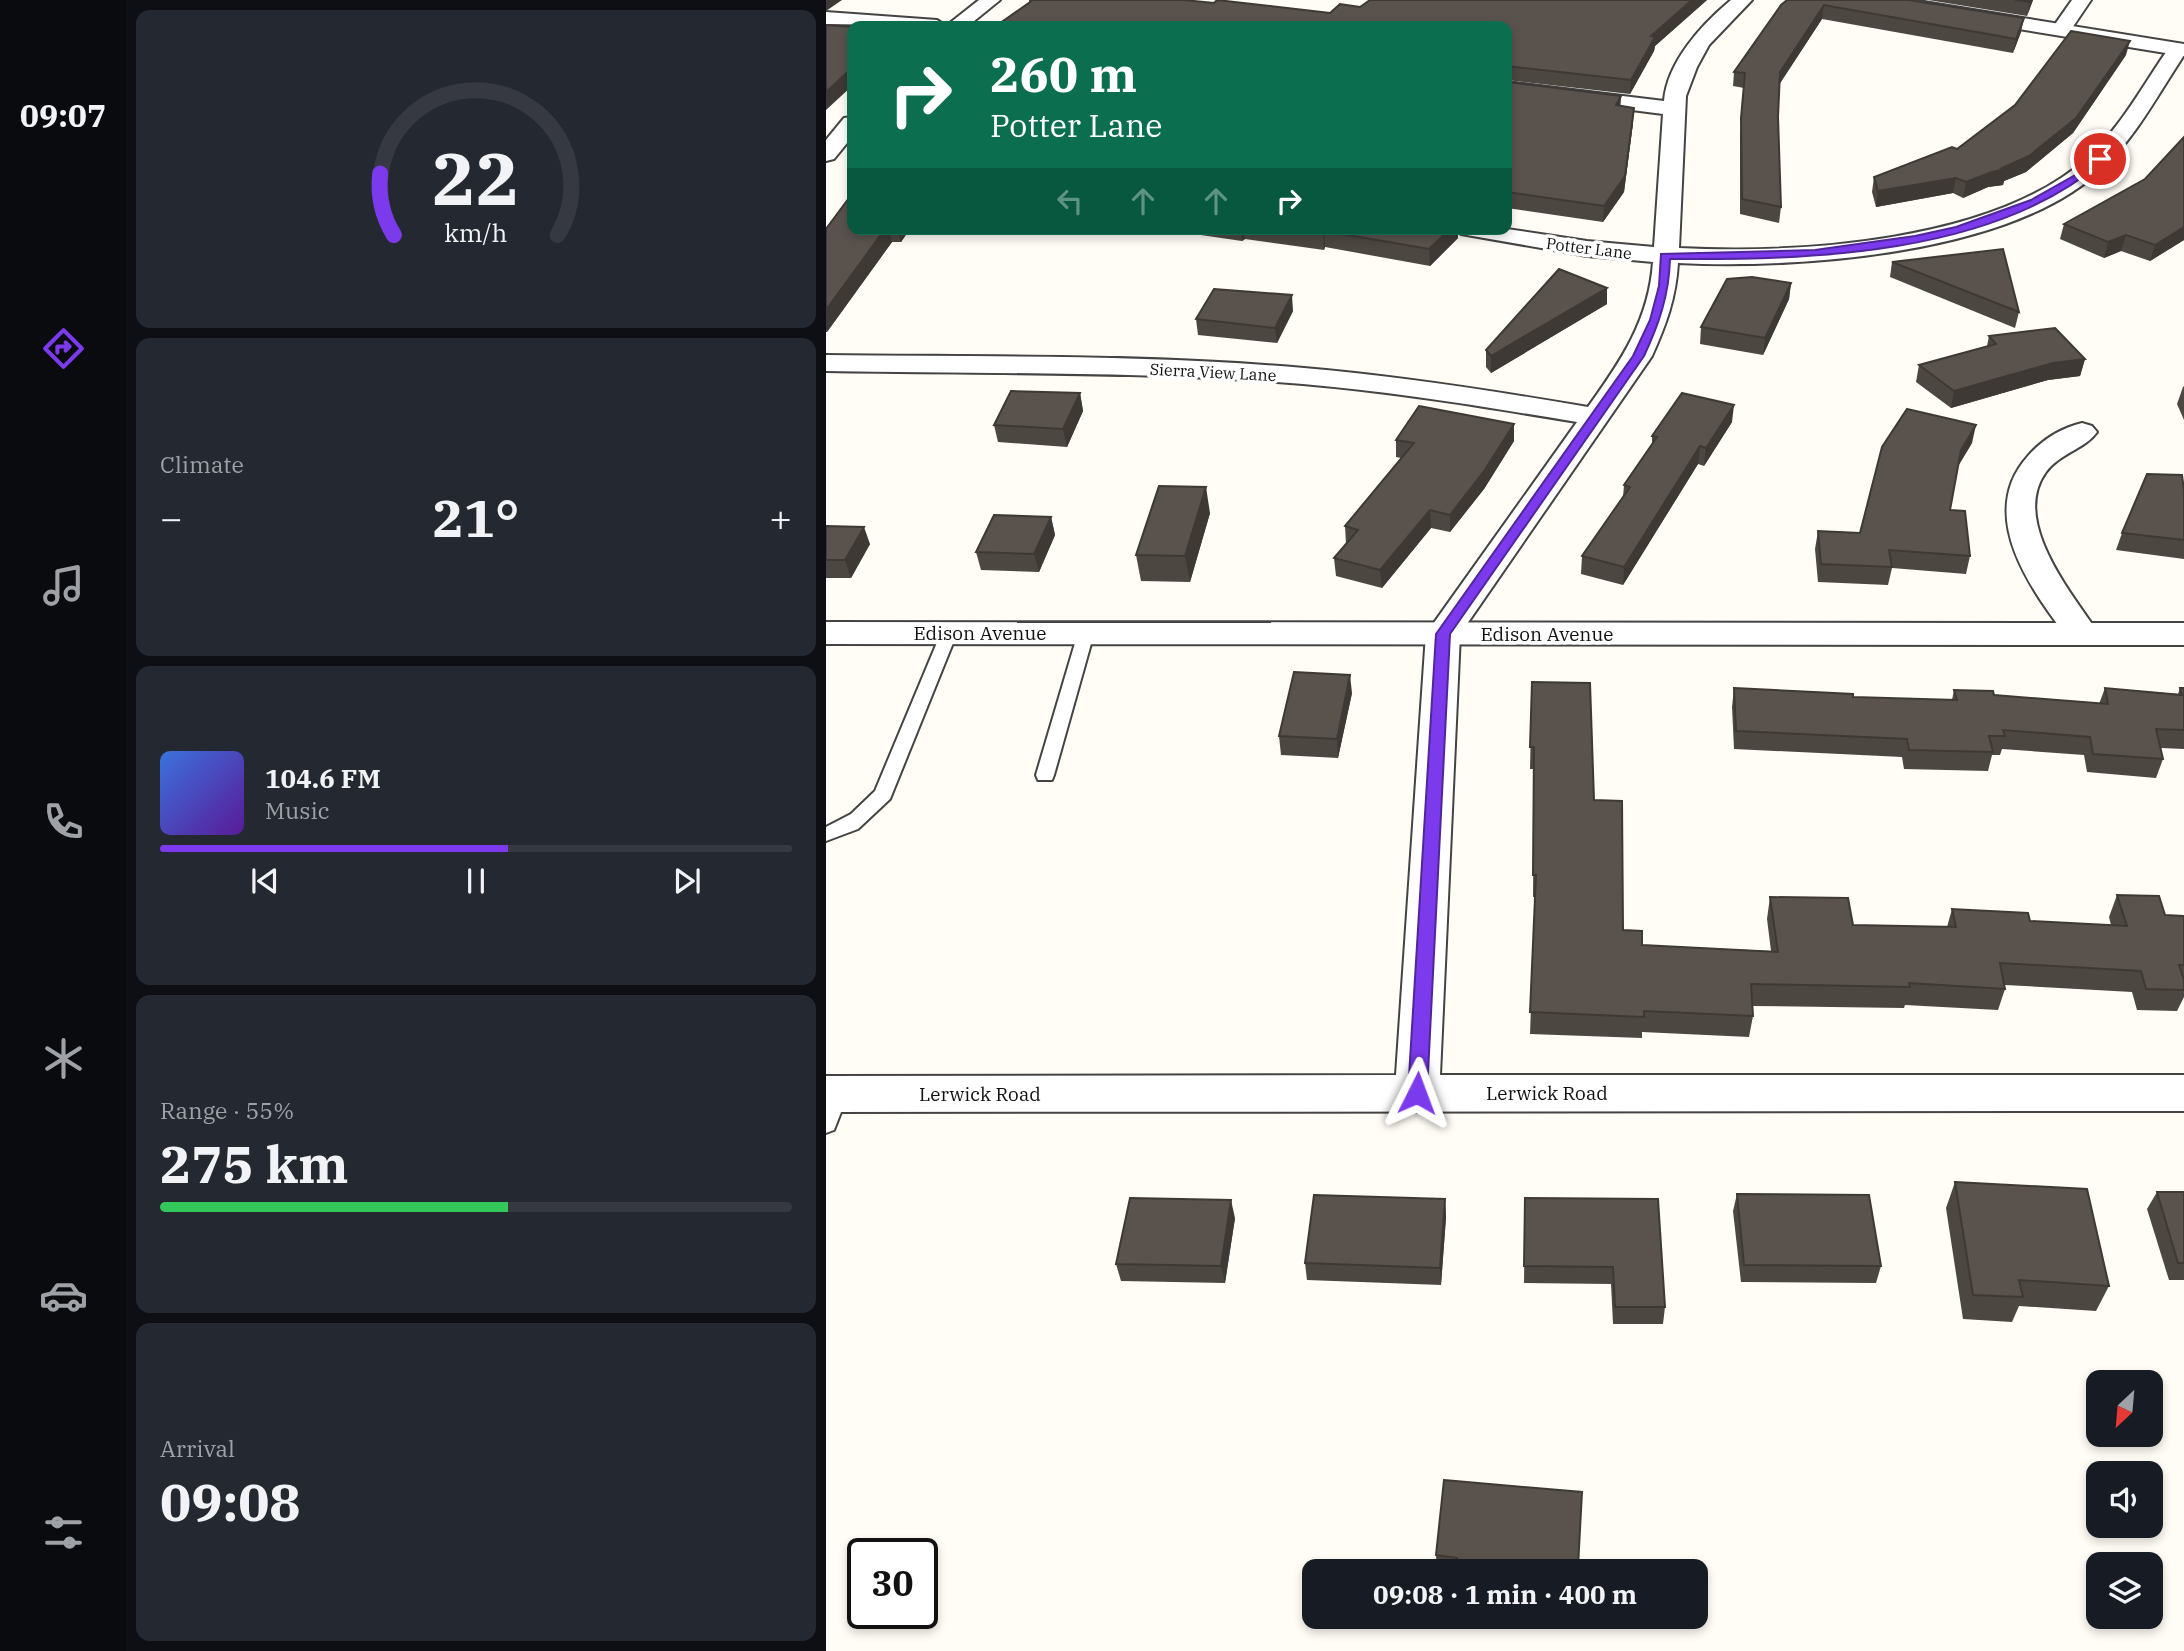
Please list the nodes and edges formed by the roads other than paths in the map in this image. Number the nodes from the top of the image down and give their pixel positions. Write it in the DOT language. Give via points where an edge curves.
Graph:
graph roads {
  1 [pos="991,0"];
  2 [pos="1743,0"];
  3 [pos="1877,0"];
  4 [pos="2082,0"];
  5 [pos="826,18"];
  6 [pos="868,21"];
  7 [pos="963,21"];
  8 [pos="2061,30"];
  9 [pos="2181,50"];
  10 [pos="1512,89"];
  11 [pos="1674,109"];
  12 [pos="847,132"];
  13 [pos="830,163"];
  14 [pos="1500,235"];
  15 [pos="1665,256"];
  16 [pos="826,363"];
  17 [pos="1596,417"];
  18 [pos="2082,432"];
  19 [pos="826,633"];
  20 [pos="949,633"];
  21 [pos="1086,633"];
  22 [pos="1443,634"];
  23 [pos="2082,634"];
  24 [pos="2184,634"];
  25 [pos="1045,775"];
  26 [pos="826,834"];
  27 [pos="1417,1093"];
  28 [pos="2184,1093"];
  29 [pos="830,1103"];
  1 -- 7 [label="street"];
  2 -- 11 [label="street" via="1696,48 1685,66"];
  3 -- 8 [label="street"];
  4 -- 8 [label="street"];
  5 -- 6 [label="street"];
  8 -- 9 [label="street"];
  9 -- 15 [label="street, Potter Lane" via="2100,159 2035,202 1959,229 1866,247 1761,257"];
  10 -- 11 [label="street"];
  11 -- 15 [label="street"];
  12 -- 13 [label="street"];
  14 -- 15 [label="street, Potter Lane" via="1551,245"];
  15 -- 17 [label="street" via="1664,286 1655,320 1638,356"];
  16 -- 17 [label="street, Sierra View Lane" via="1301,376 1474,396"];
  17 -- 22 [label="street"];
  18 -- 23 [label="street" via="2050,447 2034,463 2022,494 2025,539 2038,572"];
  19 -- 20 [label="street, Edison Avenue"];
  20 -- 21 [label="street, Edison Avenue"];
  20 -- 26 [label="lane" via="883,794 866,814"];
  21 -- 22 [label="street, Edison Avenue"];
  21 -- 25 [label="lane"];
  22 -- 23 [label="street, Edison Avenue"];
  22 -- 27 [label="street"];
  23 -- 24 [label="street, Edison Avenue"];
  27 -- 28 [label="street, Lerwick Road"];
  27 -- 29 [label="street, Lerwick Road"];
}
